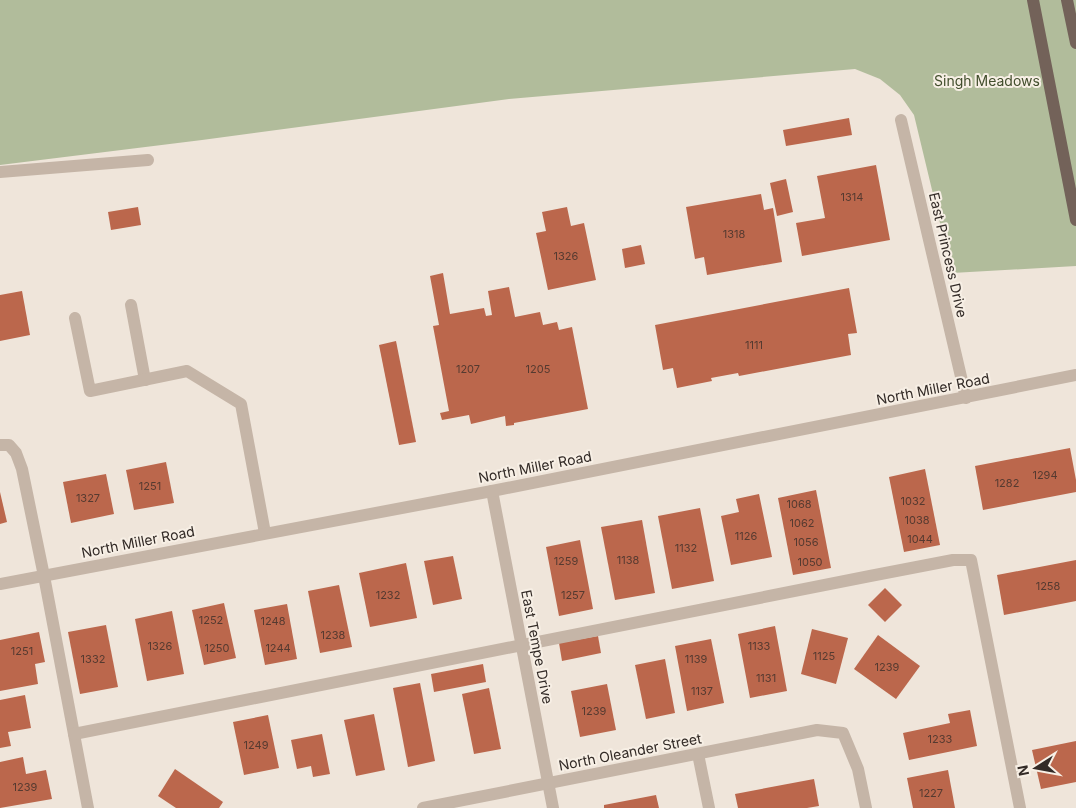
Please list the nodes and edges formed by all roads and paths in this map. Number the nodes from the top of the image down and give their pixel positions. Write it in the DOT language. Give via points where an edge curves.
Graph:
graph roads {
  1 [pos="1034,0"];
  2 [pos="1067,0"];
  3 [pos="1076,44"];
  4 [pos="902,120"];
  5 [pos="148,160"];
  6 [pos="0,172"];
  7 [pos="1076,220"];
  8 [pos="131,306"];
  9 [pos="75,318"];
  10 [pos="1076,375"];
  11 [pos="145,380"];
  12 [pos="966,398"];
  13 [pos="0,445"];
  14 [pos="492,491"];
  15 [pos="265,533"];
  16 [pos="44,576"];
  17 [pos="0,584"];
  18 [pos="521,645"];
  19 [pos="74,734"];
  20 [pos="698,754"];
  21 [pos="548,784"];
  22 [pos="88,808"];
  23 [pos="423,808"];
  24 [pos="553,808"];
  25 [pos="709,808"];
  26 [pos="866,808"];
  27 [pos="1020,808"];
  1 -- 7 [label="main road"];
  2 -- 3 [label="main road"];
  4 -- 12 [label="street, East Princess Drive"];
  5 -- 6 [label="street"];
  8 -- 11 [label="street"];
  9 -- 11 [label="street" via="90,391"];
  10 -- 12 [label="street, North Miller Road"];
  11 -- 15 [label="street" via="187,371 241,404"];
  12 -- 14 [label="street, North Miller Road"];
  13 -- 16 [label="street" via="9,445 22,469"];
  14 -- 15 [label="street, North Miller Road"];
  14 -- 18 [label="street, East Tempe Drive"];
  15 -- 16 [label="street, North Miller Road"];
  16 -- 17 [label="street, North Miller Road"];
  16 -- 19 [label="street"];
  18 -- 19 [label="street"];
  18 -- 21 [label="street, East Tempe Drive"];
  18 -- 27 [label="street" via="889,572 971,560"];
  19 -- 22 [label="street"];
  20 -- 21 [label="street, North Oleander Street"];
  20 -- 25 [label="street"];
  20 -- 26 [label="street, North Oleander Street" via="817,730 844,732 858,769"];
  21 -- 23 [label="street, North Oleander Street"];
  21 -- 24 [label="street, East Tempe Drive"];
}
